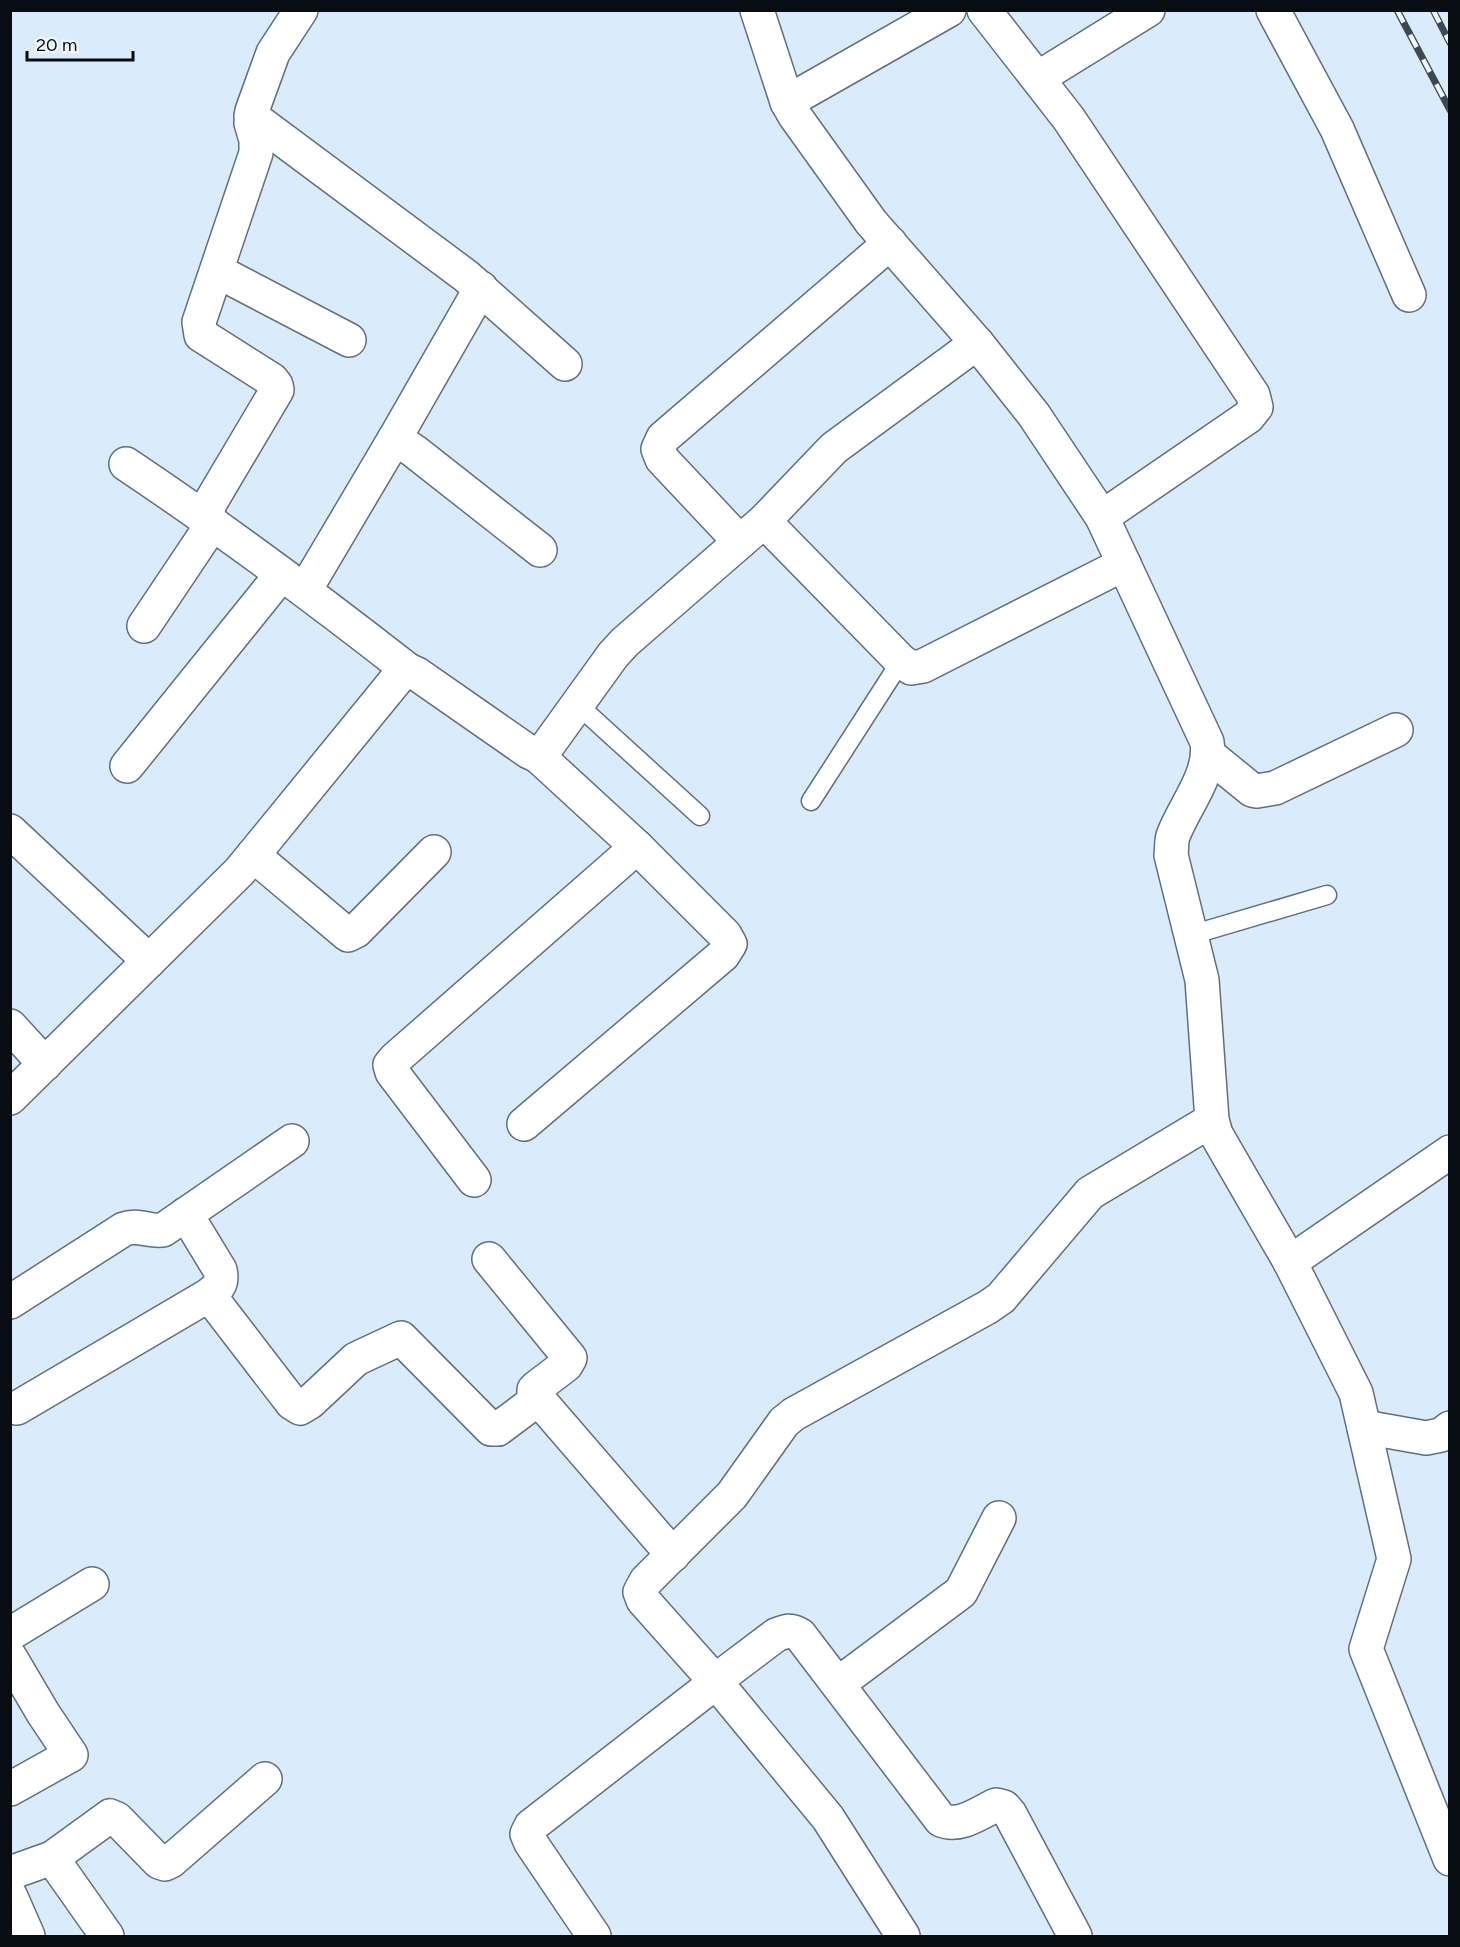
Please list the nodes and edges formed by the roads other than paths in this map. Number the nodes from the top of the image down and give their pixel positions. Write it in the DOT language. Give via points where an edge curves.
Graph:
graph roads {
  1 [pos="301,10"];
  2 [pos="757,10"];
  3 [pos="949,10"];
  4 [pos="1148,10"];
  5 [pos="1273,10"];
  6 [pos="1000,15"];
  7 [pos="1038,78"];
  8 [pos="787,102"];
  9 [pos="251,116"];
  10 [pos="890,243"];
  11 [pos="217,271"];
  12 [pos="481,288"];
  13 [pos="1409,295"];
  14 [pos="349,339"];
  15 [pos="977,343"];
  16 [pos="565,364"];
  17 [pos="395,438"];
  18 [pos="126,464"];
  19 [pos="1102,518"];
  20 [pos="208,519"];
  21 [pos="764,521"];
  22 [pos="740,542"];
  23 [pos="540,550"];
  24 [pos="1124,564"];
  25 [pos="293,583"];
  26 [pos="144,626"];
  27 [pos="901,661"];
  28 [pos="408,669"];
  29 [pos="578,705"];
  30 [pos="1396,730"];
  31 [pos="1209,755"];
  32 [pos="538,756"];
  33 [pos="127,766"];
  34 [pos="811,801"];
  35 [pos="700,816"];
  36 [pos="10,831"];
  37 [pos="637,847"];
  38 [pos="435,852"];
  39 [pos="253,855"];
  40 [pos="1327,896"];
  41 [pos="1191,935"];
  42 [pos="149,961"];
  43 [pos="10,1026"];
  44 [pos="45,1064"];
  45 [pos="10,1098"];
  46 [pos="1212,1120"];
  47 [pos="524,1124"];
  48 [pos="292,1141"];
  49 [pos="1449,1152"];
  50 [pos="474,1180"];
  51 [pos="186,1214"];
  52 [pos="489,1259"];
  53 [pos="1290,1262"];
  54 [pos="209,1295"];
  55 [pos="10,1302"];
  56 [pos="538,1399"];
  57 [pos="17,1408"];
  58 [pos="1364,1427"];
  59 [pos="1449,1428"];
  60 [pos="999,1518"];
  61 [pos="674,1555"];
  62 [pos="92,1584"];
  63 [pos="10,1634"];
  64 [pos="10,1657"];
  65 [pos="715,1681"];
  66 [pos="838,1684"];
  67 [pos="265,1779"];
  68 [pos="10,1788"];
  69 [pos="52,1858"];
  70 [pos="1449,1859"];
  71 [pos="10,1874"];
  72 [pos="10,1895"];
  73 [pos="896,1934"];
  74 [pos="28,1936"];
  75 [pos="107,1936"];
  76 [pos="594,1936"];
  77 [pos="1075,1936"];
  1 -- 9 [label="street" via="273,53"];
  2 -- 8 [label="street"];
  3 -- 8 [label="street"];
  4 -- 7 [label="street"];
  5 -- 13 [label="street" via="1337,129"];
  6 -- 7 [label="street"];
  7 -- 19 [label="street" via="1253,395 1256,407 1248,417"];
  8 -- 10 [label="street"];
  9 -- 11 [label="street" via="256,153"];
  9 -- 12 [label="street"];
  10 -- 15 [label="street"];
  10 -- 22 [label="street" via="663,438 658,449 662,459"];
  11 -- 14 [label="street"];
  11 -- 20 [label="street" via="199,322 201,335 272,380 277,390"];
  12 -- 16 [label="street"];
  12 -- 17 [label="street"];
  15 -- 19 [label="street" via="1034,416"];
  15 -- 21 [label="street" via="834,448"];
  17 -- 23 [label="street"];
  17 -- 25 [label="street"];
  18 -- 20 [label="street"];
  19 -- 24 [label="street"];
  20 -- 25 [label="street"];
  20 -- 26 [label="street"];
  21 -- 22 [label="street"];
  21 -- 27 [label="street"];
  22 -- 29 [label="street" via="624,642"];
  24 -- 27 [label="street" via="923,666 911,668"];
  24 -- 31 [label="street" via="1207,742"];
  25 -- 28 [label="street"];
  25 -- 33 [label="street"];
  27 -- 34 [label="lane"];
  28 -- 32 [label="street"];
  28 -- 39 [label="street"];
  29 -- 32 [label="street"];
  29 -- 35 [label="lane"];
  30 -- 31 [label="street" via="1275,788 1257,791"];
  31 -- 41 [label="street" via="1172,838 1171,855"];
  32 -- 37 [label="street"];
  36 -- 42 [label="street"];
  37 -- 47 [label="street" via="725,934 730,945"];
  37 -- 50 [label="street" via="390,1065"];
  38 -- 39 [label="street" via="356,931 348,934"];
  39 -- 42 [label="street"];
  40 -- 41 [label="lane"];
  41 -- 46 [label="street" via="1202,980"];
  42 -- 44 [label="street"];
  43 -- 44 [label="street"];
  44 -- 45 [label="street"];
  46 -- 53 [label="street" via="1216,1134"];
  46 -- 61 [label="street" via="1090,1193 1002,1298 784,1422 732,1495"];
  48 -- 51 [label="street"];
  49 -- 53 [label="street"];
  51 -- 54 [label="street" via="220,1270 219,1287"];
  51 -- 55 [label="street" via="163,1230 133,1226 124,1229"];
  52 -- 56 [label="street" via="570,1358 534,1390"];
  53 -- 58 [label="street" via="1351,1380"];
  54 -- 56 [label="street" via="292,1403 300,1408 356,1359 401,1338 491,1429 498,1429"];
  54 -- 57 [label="street"];
  56 -- 61 [label="street"];
  58 -- 59 [label="street" via="1426,1438 1441,1435"];
  58 -- 70 [label="street" via="1394,1559 1366,1649"];
  60 -- 66 [label="street" via="961,1592"];
  61 -- 65 [label="street" via="646,1581 640,1592"];
  62 -- 63 [label="street"];
  64 -- 68 [label="street" via="71,1755"];
  65 -- 66 [label="street" via="776,1635 793,1630"];
  65 -- 73 [label="street" via="828,1818"];
  65 -- 76 [label="street" via="531,1826 527,1834"];
  66 -- 77 [label="street" via="941,1820 958,1823 996,1805 1004,1807"];
  67 -- 69 [label="street" via="165,1864 110,1816"];
  69 -- 71 [label="street"];
  69 -- 75 [label="street"];
  72 -- 74 [label="street"];
}
